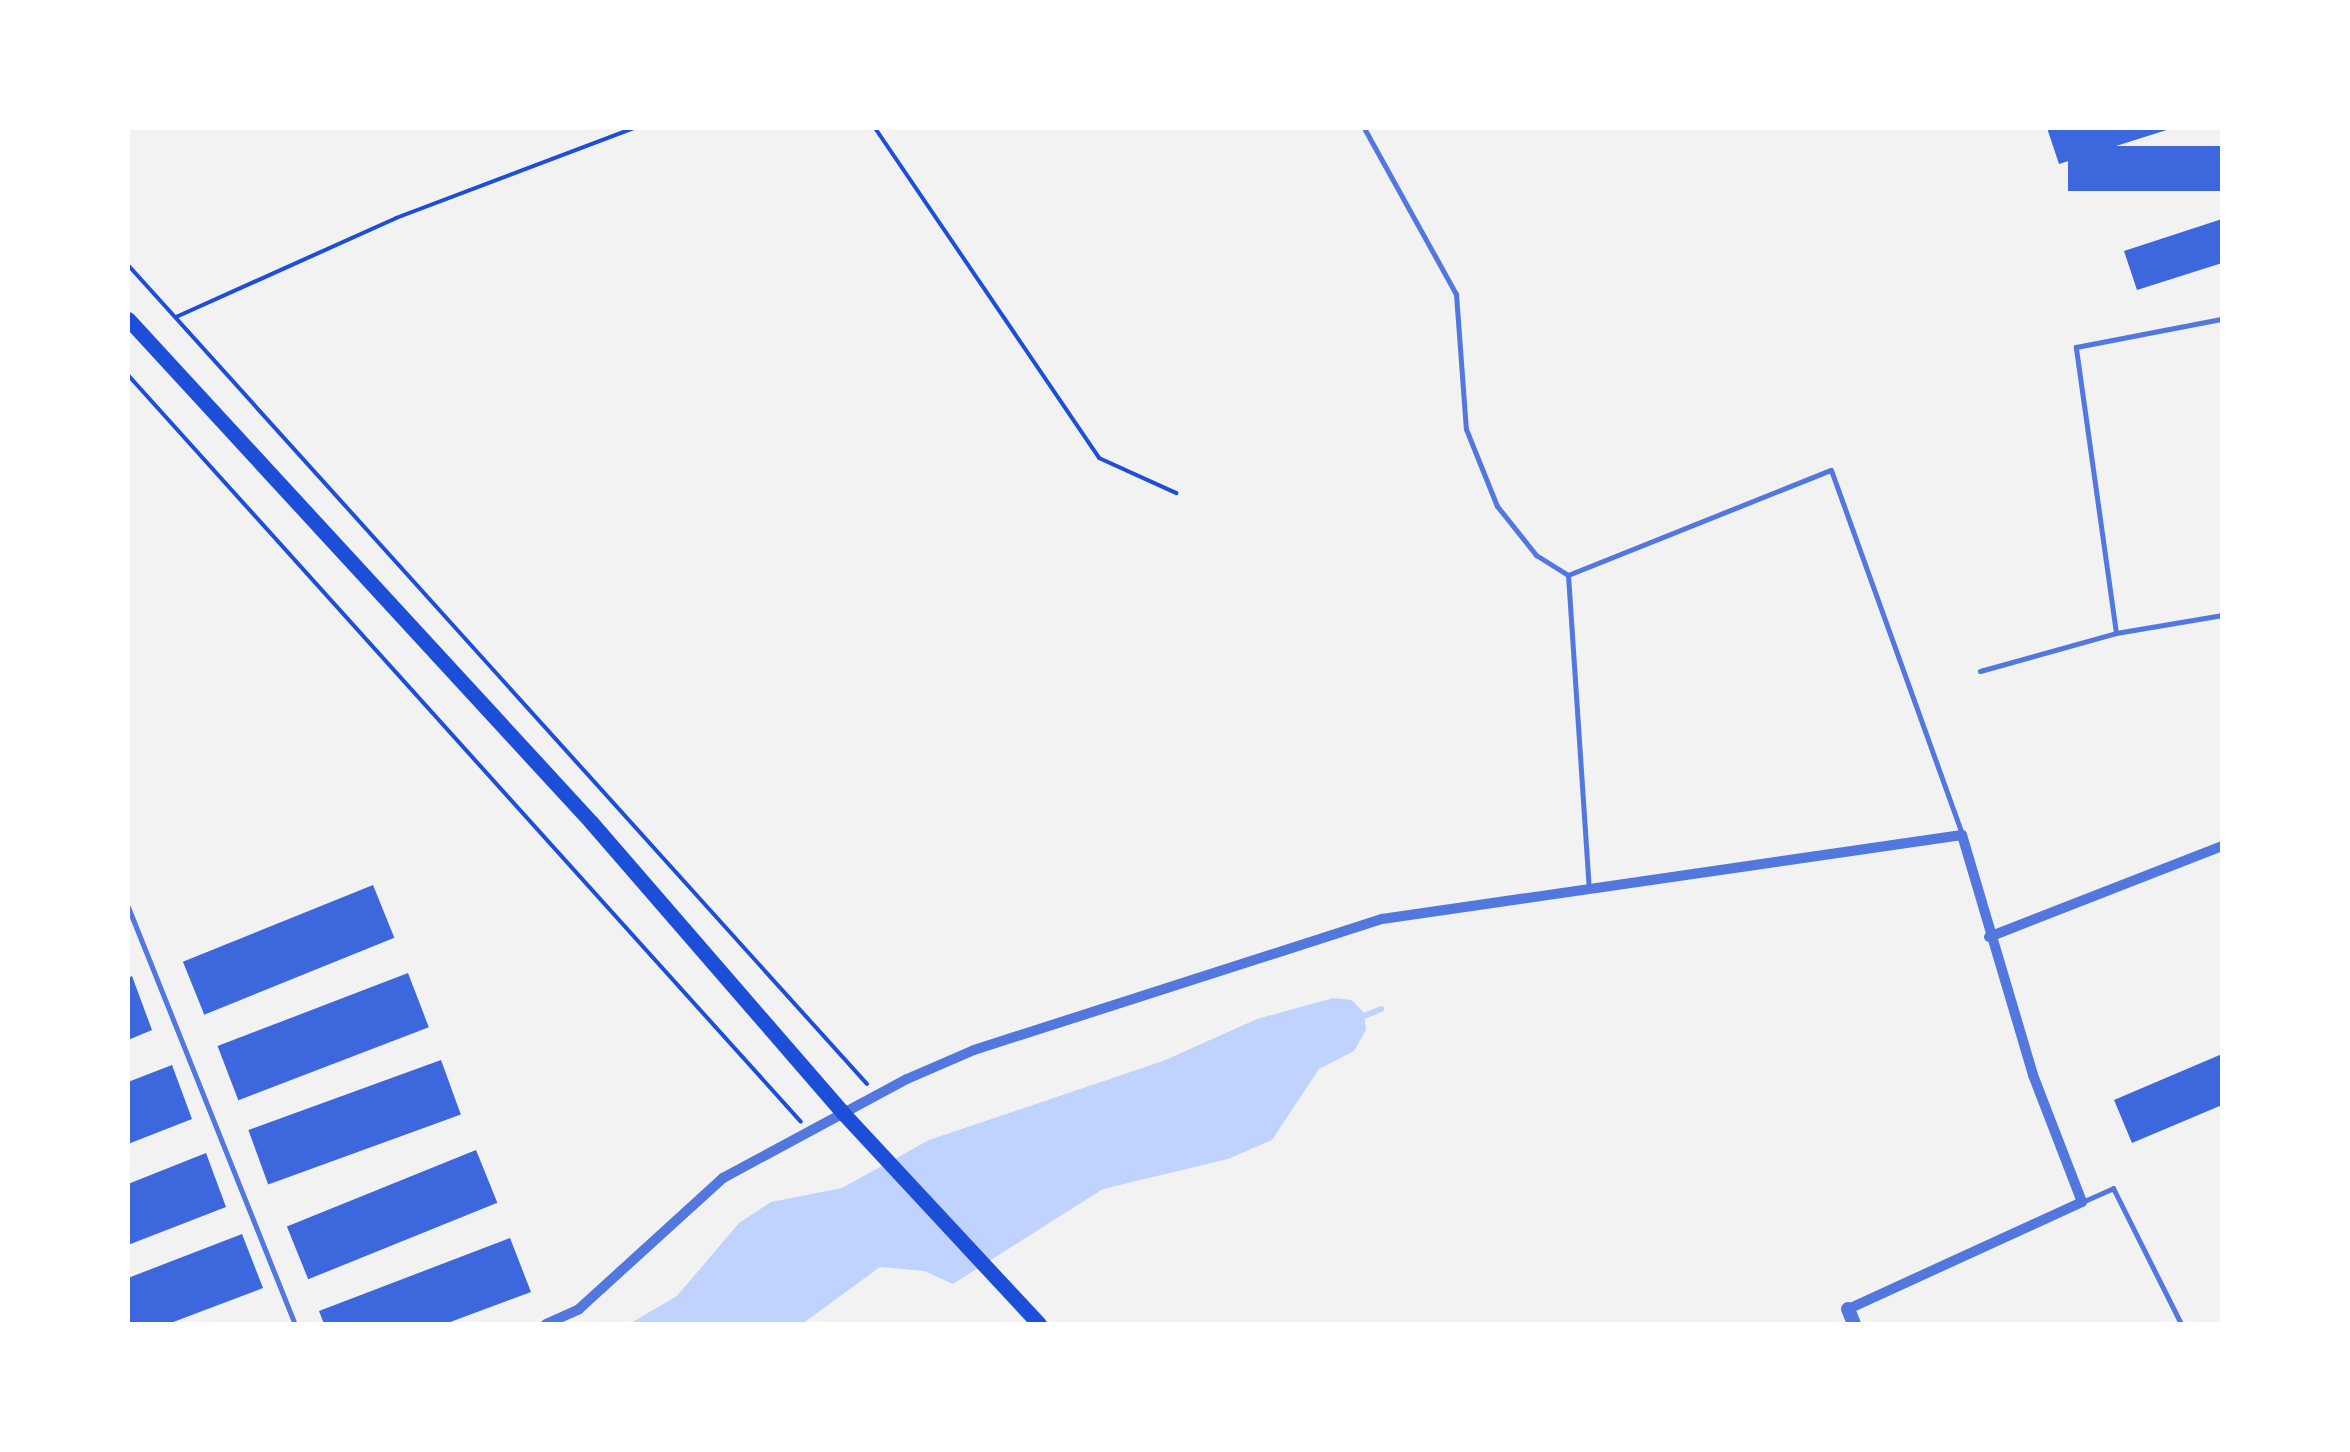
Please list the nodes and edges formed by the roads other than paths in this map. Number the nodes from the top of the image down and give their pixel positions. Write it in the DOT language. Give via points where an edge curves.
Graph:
graph roads {
  1 [pos="1364,128"];
  2 [pos="128,320"];
  3 [pos="2222,320"];
  4 [pos="1568,574"];
  5 [pos="2222,615"];
  6 [pos="2116,633"];
  7 [pos="1980,671"];
  8 [pos="1962,835"];
  9 [pos="2222,846"];
  10 [pos="1589,888"];
  11 [pos="128,907"];
  12 [pos="1989,937"];
  13 [pos="843,1112"];
  14 [pos="2082,1202"];
  15 [pos="1848,1309"];
  16 [pos="295,1324"];
  17 [pos="546,1324"];
  18 [pos="1039,1324"];
  19 [pos="1854,1324"];
  20 [pos="2181,1324"];
  1 -- 4 [label="lane" via="1456,294 1466,429 1497,506 1536,554"];
  2 -- 13 [label="main road" via="591,822"];
  3 -- 6 [label="lane" via="2076,347"];
  4 -- 8 [label="lane" via="1831,470"];
  4 -- 10 [label="lane"];
  5 -- 6 [label="lane"];
  6 -- 7 [label="lane"];
  8 -- 10 [label="street"];
  8 -- 12 [label="street"];
  9 -- 12 [label="street"];
  10 -- 13 [label="street" via="1382,919 974,1050"];
  11 -- 16 [label="lane"];
  12 -- 14 [label="street"];
  13 -- 17 [label="street" via="700,1194 579,1310"];
  13 -- 18 [label="main road"];
  14 -- 15 [label="street"];
  14 -- 20 [label="lane" via="2113,1188"];
  15 -- 19 [label="street"];
}
